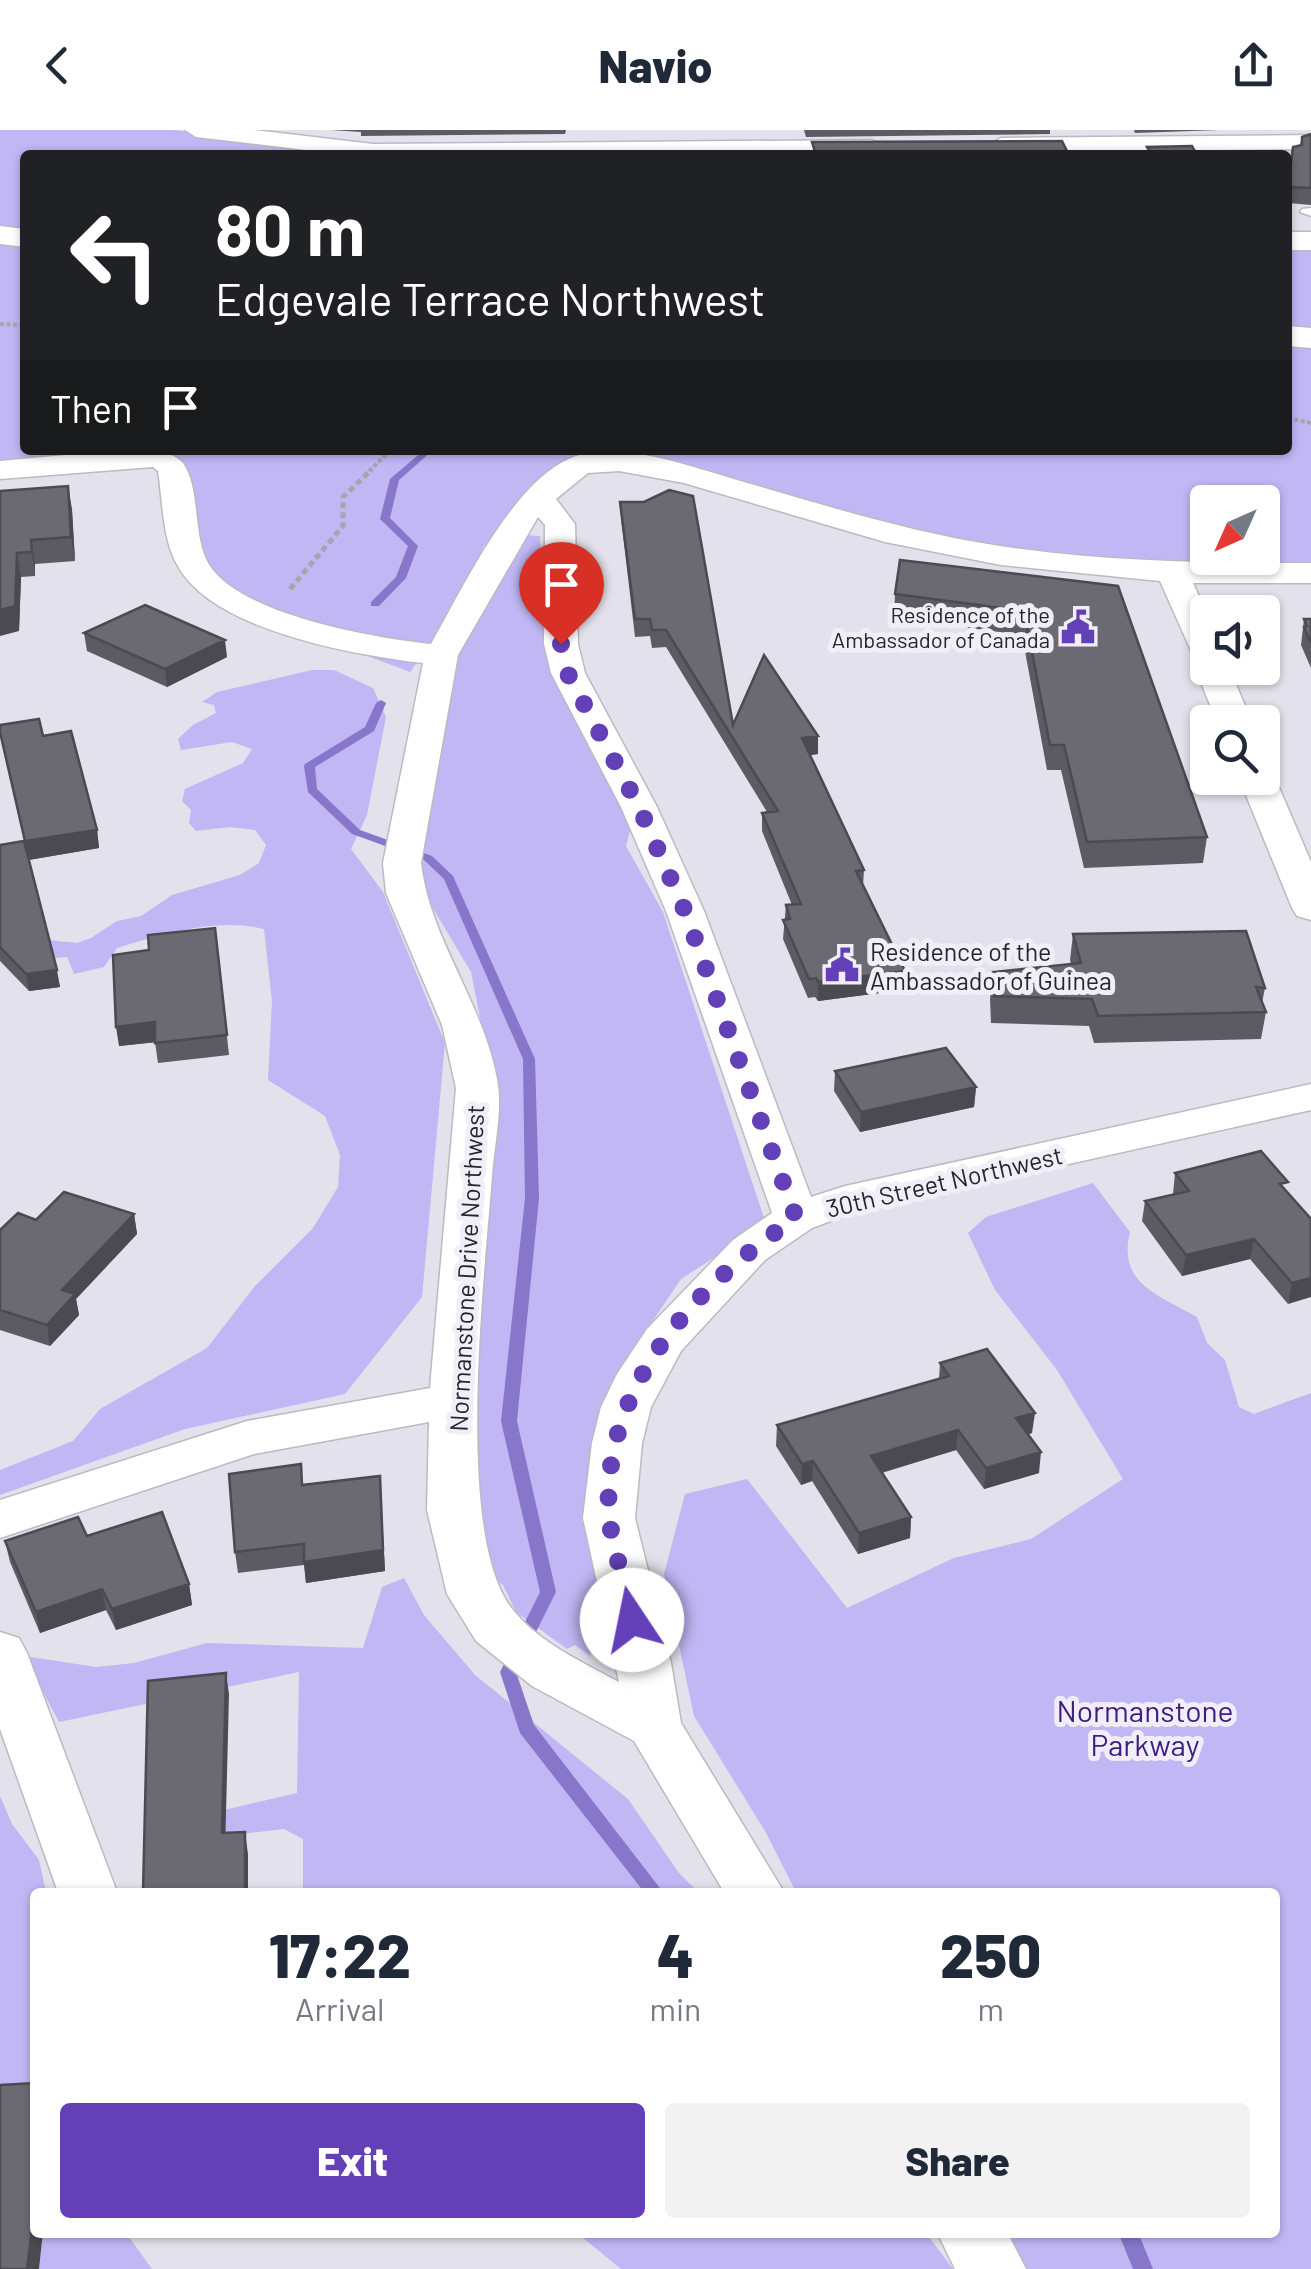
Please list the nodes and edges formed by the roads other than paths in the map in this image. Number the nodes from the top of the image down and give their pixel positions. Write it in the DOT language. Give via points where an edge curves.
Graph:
graph roads {
  1 [pos="196,130"];
  2 [pos="1110,137"];
  3 [pos="900,146"];
  4 [pos="978,146"];
  5 [pos="1295,147"];
  6 [pos="1229,149"];
  7 [pos="365,150"];
  8 [pos="478,150"];
  9 [pos="0,470"];
  10 [pos="539,499"];
  11 [pos="1173,573"];
  12 [pos="1311,573"];
  13 [pos="1190,614"];
  14 [pos="441,654"];
  15 [pos="1264,795"];
  16 [pos="1311,908"];
  17 [pos="1311,1097"];
  18 [pos="796,1218"];
  19 [pos="455,1401"];
  20 [pos="0,1519"];
  21 [pos="0,1653"];
  22 [pos="654,1726"];
  23 [pos="87,1888"];
  24 [pos="753,1888"];
  25 [pos="974,2238"];
  26 [pos="992,2269"];
  1 -- 7 [label="street"];
  2 -- 4 [label="street"];
  2 -- 6 [label="street"];
  3 -- 8 [label="street"];
  5 -- 6 [label="street"];
  9 -- 14 [label="street" via="162,460 172,469 192,566 216,590 331,637"];
  10 -- 11 [label="street, Normanstone Drive Northwest" via="582,464 639,464 945,546"];
  10 -- 14 [label="street, Normanstone Drive Northwest" via="497,551"];
  10 -- 18 [label="street" via="560,524 561,644 568,674 685,911"];
  11 -- 12 [label="street, Normanstone Drive Northwest"];
  11 -- 13 [label="street"];
  14 -- 19 [label="street, Normanstone Drive Northwest" via="404,848 405,893 463,1025 477,1088"];
  15 -- 16 [label="street"];
  17 -- 18 [label="street, 30th Street Northwest" via="845,1200"];
  18 -- 22 [label="street, 30th Street Northwest" via="749,1250 694,1305 641,1374 626,1407 609,1518"];
  19 -- 20 [label="street" via="247,1438"];
  19 -- 22 [label="street, Normanstone Drive Northwest" via="453,1510 474,1594 502,1634 551,1671"];
  21 -- 23 [label="street"];
  22 -- 24 [label="street"];
  25 -- 26 [label="street"];
}
